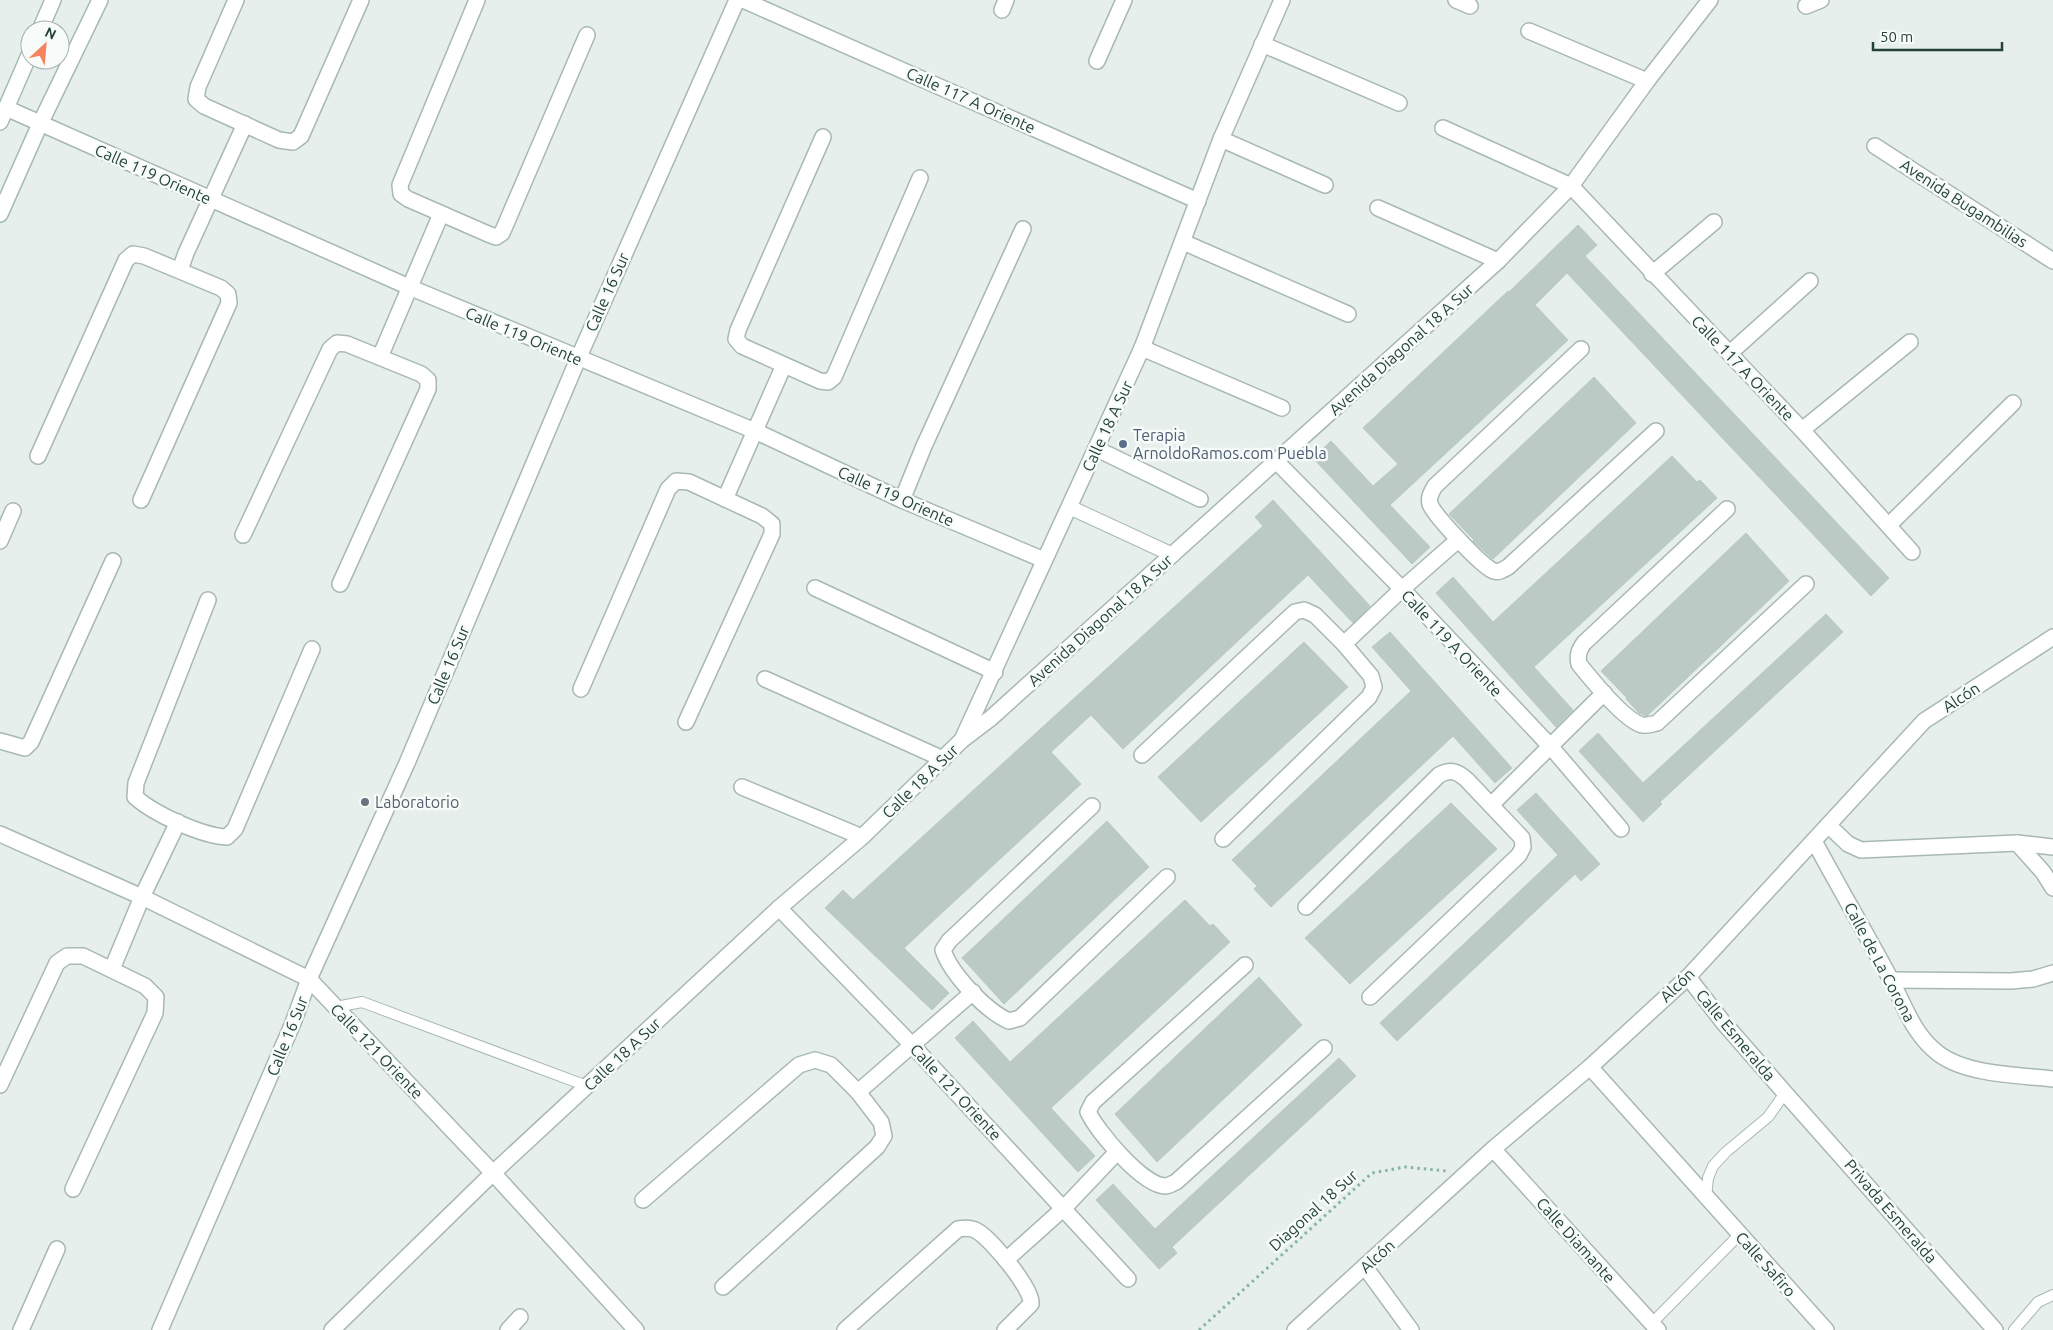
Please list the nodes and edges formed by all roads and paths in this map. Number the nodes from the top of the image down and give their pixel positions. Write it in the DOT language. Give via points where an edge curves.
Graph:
graph roads {
  1 [pos="53,0"];
  2 [pos="100,0"];
  3 [pos="236,0"];
  4 [pos="361,0"];
  5 [pos="477,0"];
  6 [pos="737,0"];
  7 [pos="744,0"];
  8 [pos="1124,0"];
  9 [pos="1282,0"];
  10 [pos="1456,0"];
  11 [pos="1710,0"];
  12 [pos="1821,0"];
  13 [pos="1470,6"];
  14 [pos="1806,6"];
  15 [pos="44,20"];
  16 [pos="1528,31"];
  17 [pos="587,35"];
  18 [pos="1262,44"];
  19 [pos="1097,61"];
  20 [pos="23,70"];
  21 [pos="1647,81"];
  22 [pos="1399,103"];
  23 [pos="6,108"];
  24 [pos="0,122"];
  25 [pos="40,124"];
  26 [pos="245,124"];
  27 [pos="1443,128"];
  28 [pos="823,137"];
  29 [pos="1221,139"];
  30 [pos="1875,146"];
  31 [pos="920,178"];
  32 [pos="1325,184"];
  33 [pos="1571,186"];
  34 [pos="211,200"];
  35 [pos="1198,201"];
  36 [pos="1378,208"];
  37 [pos="0,214"];
  38 [pos="441,214"];
  39 [pos="1714,222"];
  40 [pos="1023,229"];
  41 [pos="1183,242"];
  42 [pos="1498,261"];
  43 [pos="2053,261"];
  44 [pos="180,270"];
  45 [pos="1652,274"];
  46 [pos="1810,281"];
  47 [pos="410,287"];
  48 [pos="1348,314"];
  49 [pos="1910,342"];
  50 [pos="1142,348"];
  51 [pos="1581,349"];
  52 [pos="1730,353"];
  53 [pos="380,357"];
  54 [pos="578,359"];
  55 [pos="784,365"];
  56 [pos="2013,403"];
  57 [pos="1282,408"];
  58 [pos="1802,430"];
  59 [pos="755,431"];
  60 [pos="1656,431"];
  61 [pos="1097,449"];
  62 [pos="38,456"];
  63 [pos="1277,462"];
  64 [pos="726,499"];
  65 [pos="1200,499"];
  66 [pos="141,500"];
  67 [pos="902,500"];
  68 [pos="1069,507"];
  69 [pos="1727,509"];
  70 [pos="13,511"];
  71 [pos="1889,525"];
  72 [pos="243,535"];
  73 [pos="1458,540"];
  74 [pos="0,541"];
  75 [pos="1912,552"];
  76 [pos="1173,554"];
  77 [pos="1044,560"];
  78 [pos="113,561"];
  79 [pos="340,584"];
  80 [pos="1806,584"];
  81 [pos="814,588"];
  82 [pos="1402,589"];
  83 [pos="208,600"];
  84 [pos="2053,637"];
  85 [pos="1344,644"];
  86 [pos="312,649"];
  87 [pos="995,672"];
  88 [pos="765,679"];
  89 [pos="581,689"];
  90 [pos="1604,693"];
  91 [pos="686,722"];
  92 [pos="0,740"];
  93 [pos="962,740"];
  94 [pos="1551,747"];
  95 [pos="1142,755"];
  96 [pos="944,759"];
  97 [pos="742,787"];
  98 [pos="1492,805"];
  99 [pos="1092,806"];
  100 [pos="178,822"];
  101 [pos="1828,825"];
  102 [pos="1621,829"];
  103 [pos="0,834"];
  104 [pos="862,837"];
  105 [pos="1223,839"];
  106 [pos="1814,841"];
  107 [pos="2017,843"];
  108 [pos="2053,847"];
  109 [pos="1167,877"];
  110 [pos="2053,888"];
  111 [pos="142,896"];
  112 [pos="1306,907"];
  113 [pos="779,908"];
  114 [pos="1245,965"];
  115 [pos="112,969"];
  116 [pos="2053,973"];
  117 [pos="1688,976"];
  118 [pos="309,979"];
  119 [pos="1891,980"];
  120 [pos="973,992"];
  121 [pos="1370,996"];
  122 [pos="336,1007"];
  123 [pos="913,1046"];
  124 [pos="1324,1048"];
  125 [pos="1590,1067"];
  126 [pos="2053,1079"];
  127 [pos="0,1085"];
  128 [pos="587,1086"];
  129 [pos="858,1092"];
  130 [pos="1785,1093"];
  131 [pos="1493,1149"];
  132 [pos="1117,1152"];
  133 [pos="493,1173"];
  134 [pos="1467,1173"];
  135 [pos="72,1189"];
  136 [pos="1706,1198"];
  137 [pos="643,1200"];
  138 [pos="1064,1208"];
  139 [pos="1739,1235"];
  140 [pos="57,1249"];
  141 [pos="1006,1260"];
  142 [pos="1364,1267"];
  143 [pos="1128,1279"];
  144 [pos="723,1287"];
  145 [pos="2053,1295"];
  146 [pos="520,1317"];
  147 [pos="1655,1326"];
  148 [pos="21,1330"];
  149 [pos="160,1330"];
  150 [pos="332,1330"];
  151 [pos="508,1330"];
  152 [pos="636,1330"];
  153 [pos="845,1330"];
  154 [pos="1005,1330"];
  155 [pos="1199,1330"];
  156 [pos="1295,1330"];
  157 [pos="1412,1330"];
  158 [pos="1826,1330"];
  159 [pos="1995,1330"];
  160 [pos="2014,1330"];
  1 -- 15 [label="street"];
  2 -- 25 [label="street"];
  3 -- 26 [label="street" via="198,87 196,99 204,106"];
  4 -- 26 [label="street" via="302,136 293,142 280,140"];
  5 -- 38 [label="street" via="400,185 401,194"];
  6 -- 54 [label="street, Calle 16 Sur"];
  7 -- 35 [label="street, Calle 117 A Oriente"];
  8 -- 19 [label="street"];
  9 -- 18 [label="street, Calle 18 A Sur"];
  10 -- 13 [label="street"];
  11 -- 21 [label="street, Avenida Diagonal 18 A Sur"];
  12 -- 14 [label="street"];
  16 -- 21 [label="street"];
  17 -- 38 [label="street" via="502,232 496,236 488,234"];
  18 -- 22 [label="street"];
  18 -- 29 [label="street, Calle 18 A Sur"];
  20 -- 23 [label="street"];
  21 -- 33 [label="street, Avenida Diagonal 18 A Sur"];
  23 -- 24 [label="street"];
  23 -- 25 [label="street, Calle 119 Oriente"];
  25 -- 34 [label="street, Calle 119 Oriente"];
  25 -- 37 [label="street"];
  26 -- 34 [label="street"];
  27 -- 33 [label="street"];
  28 -- 55 [label="street" via="736,340 742,346"];
  29 -- 32 [label="street"];
  29 -- 35 [label="street, Calle 18 A Sur"];
  30 -- 43 [label="street, Avenida Bugambilias"];
  31 -- 55 [label="street" via="834,377 828,382 820,381"];
  33 -- 42 [label="street, Avenida Diagonal 18 A Sur"];
  33 -- 45 [label="street, Calle 117 A Oriente"];
  34 -- 44 [label="street"];
  34 -- 47 [label="street, Calle 119 Oriente"];
  35 -- 41 [label="street, Calle 18 A Sur"];
  36 -- 42 [label="street"];
  38 -- 47 [label="street"];
  39 -- 45 [label="street"];
  40 -- 67 [label="street"];
  41 -- 48 [label="street"];
  41 -- 50 [label="street, Calle 18 A Sur"];
  42 -- 63 [label="street, Avenida Diagonal 18 A Sur"];
  44 -- 62 [label="street" via="144,256 133,254 126,260"];
  44 -- 66 [label="street" via="221,288 228,294 229,302"];
  45 -- 52 [label="street, Calle 117 A Oriente"];
  46 -- 52 [label="street"];
  47 -- 53 [label="street"];
  47 -- 54 [label="street, Calle 119 Oriente"];
  49 -- 58 [label="street"];
  50 -- 57 [label="street"];
  50 -- 61 [label="street, Calle 18 A Sur"];
  51 -- 73 [label="street" via="1435,486 1430,494 1430,504"];
  52 -- 58 [label="street, Calle 117 A Oriente"];
  53 -- 72 [label="street" via="347,344 337,343 330,349"];
  53 -- 79 [label="street" via="421,374 428,380 428,389"];
  54 -- 59 [label="street, Calle 119 Oriente"];
  54 -- 118 [label="street, Calle 16 Sur" via="407,763"];
  55 -- 59 [label="street"];
  56 -- 71 [label="street"];
  58 -- 71 [label="street, Calle 117 A Oriente"];
  59 -- 64 [label="street"];
  59 -- 67 [label="street, Calle 119 Oriente"];
  60 -- 73 [label="street" via="1501,571 1486,566"];
  61 -- 65 [label="street"];
  61 -- 68 [label="street, Calle 18 A Sur"];
  63 -- 76 [label="street, Avenida Diagonal 18 A Sur"];
  63 -- 82 [label="street, Calle 119 A Oriente"];
  64 -- 89 [label="street" via="690,482 676,481 668,489"];
  64 -- 91 [label="street" via="762,516 772,524 772,534"];
  67 -- 77 [label="street, Calle 119 Oriente"];
  68 -- 76 [label="street"];
  68 -- 77 [label="street, Calle 18 A Sur"];
  69 -- 90 [label="street" via="1584,642 1578,657 1579,664"];
  70 -- 74 [label="street"];
  71 -- 75 [label="street, Calle 117 A Oriente"];
  73 -- 82 [label="street"];
  76 -- 93 [label="street, Avenida Diagonal 18 A Sur" via="991,718"];
  77 -- 87 [label="street, Calle 18 A Sur"];
  78 -- 92 [label="street" via="31,742 25,748"];
  80 -- 90 [label="street" via="1657,723 1642,725 1632,720"];
  81 -- 87 [label="street"];
  82 -- 85 [label="street"];
  82 -- 94 [label="street, Calle 119 A Oriente"];
  83 -- 100 [label="street" via="136,784 134,798 148,809"];
  84 -- 101 [label="street, Alcón" via="1924,721"];
  85 -- 95 [label="street" via="1315,614 1304,610 1294,612"];
  85 -- 105 [label="street" via="1370,676 1374,687 1369,697"];
  86 -- 100 [label="street" via="235,829 227,837 214,837"];
  87 -- 93 [label="street, Calle 18 A Sur"];
  88 -- 96 [label="street"];
  90 -- 94 [label="street"];
  93 -- 96 [label="street, Calle 18 A Sur"];
  94 -- 98 [label="street"];
  94 -- 102 [label="street, Calle 119 A Oriente"];
  96 -- 104 [label="street, Calle 18 A Sur"];
  97 -- 104 [label="street"];
  98 -- 112 [label="street" via="1459,773 1448,770 1439,775"];
  98 -- 121 [label="street" via="1522,838 1523,847 1518,855"];
  99 -- 120 [label="street" via="943,950 947,963"];
  100 -- 111 [label="street"];
  101 -- 106 [label="street, Alcón"];
  101 -- 107 [label="street" via="1848,844 1861,850"];
  103 -- 111 [label="street, Calle 121 Oriente"];
  104 -- 113 [label="street, Calle 18 A Sur"];
  106 -- 117 [label="street, Alcón"];
  106 -- 119 [label="street, Calle de La Corona"];
  107 -- 108 [label="street"];
  107 -- 110 [label="street"];
  109 -- 120 [label="street" via="1020,1018 1009,1021 996,1016"];
  111 -- 115 [label="street"];
  111 -- 118 [label="street, Calle 121 Oriente"];
  113 -- 123 [label="street, Calle 121 Oriente"];
  113 -- 128 [label="street, Calle 18 A Sur"];
  114 -- 132 [label="street" via="1092,1102 1088,1112 1092,1122"];
  115 -- 127 [label="street" via="83,956 67,956 57,963"];
  115 -- 135 [label="street" via="145,986 156,997 155,1013"];
  116 -- 119 [label="street" via="2033,979 2011,980"];
  117 -- 125 [label="street, Alcón"];
  117 -- 130 [label="street, Calle Esmeralda"];
  118 -- 122 [label="street, Calle 121 Oriente"];
  118 -- 149 [label="street, Calle 16 Sur" via="294,1023"];
  119 -- 126 [label="street, Calle de La Corona" via="1908,1016 1939,1054 1958,1064 1989,1071"];
  120 -- 123 [label="street"];
  122 -- 128 [label="lane" via="362,1002"];
  122 -- 133 [label="street, Calle 121 Oriente"];
  123 -- 129 [label="street"];
  123 -- 138 [label="street, Calle 121 Oriente"];
  124 -- 132 [label="street" via="1176,1182 1166,1186 1152,1181"];
  125 -- 131 [label="street, Alcón"];
  125 -- 136 [label="street"];
  128 -- 133 [label="street, Calle 18 A Sur"];
  129 -- 137 [label="street" via="831,1066 815,1060 799,1065"];
  129 -- 144 [label="street" via="881,1122 884,1136 877,1148"];
  130 -- 136 [label="lane" via="1768,1117 1714,1166 1708,1178"];
  130 -- 159 [label="street, Privada Esmeralda"];
  131 -- 134 [label="street, Alcón"];
  131 -- 147 [label="street, Calle Diamante"];
  132 -- 138 [label="street"];
  133 -- 150 [label="street, Calle 18 A Sur"];
  133 -- 152 [label="street, Calle 121 Oriente"];
  134 -- 142 [label="street, Alcón"];
  134 -- 155 [label="path, Diagonal 18 Sur" via="1405,1167 1372,1173"];
  136 -- 139 [label="street, Calle Safiro"];
  138 -- 141 [label="street"];
  138 -- 143 [label="street, Calle 121 Oriente"];
  139 -- 147 [label="lane"];
  139 -- 158 [label="street, Calle Safiro"];
  140 -- 148 [label="street"];
  141 -- 153 [label="street" via="977,1231 958,1229"];
  141 -- 154 [label="street" via="1029,1291 1032,1304"];
  142 -- 156 [label="street, Alcón"];
  142 -- 157 [label="street"];
  145 -- 160 [label="lane" via="2038,1302"];
  146 -- 151 [label="street"];
}
